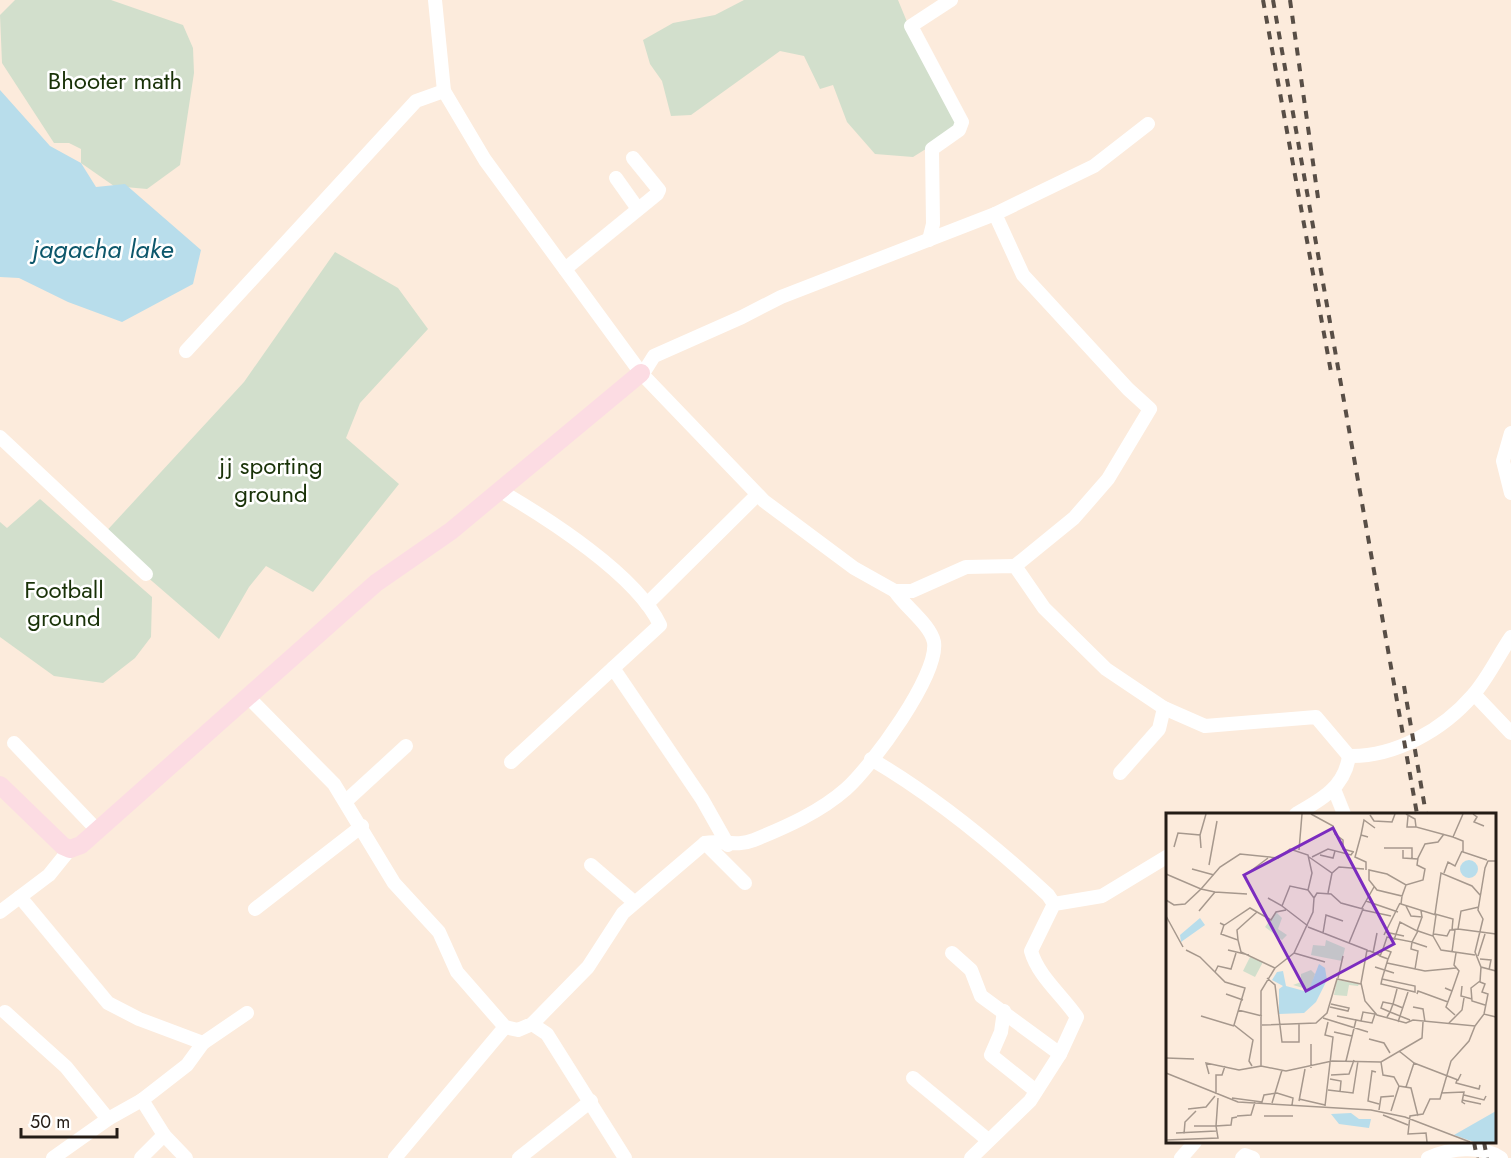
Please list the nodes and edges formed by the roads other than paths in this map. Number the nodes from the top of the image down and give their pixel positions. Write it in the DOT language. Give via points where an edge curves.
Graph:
graph roads {
  1 [pos="435,0"];
  2 [pos="951,0"];
  3 [pos="444,91"];
  4 [pos="1148,124"];
  5 [pos="633,158"];
  6 [pos="616,178"];
  7 [pos="639,209"];
  8 [pos="995,214"];
  9 [pos="929,240"];
  10 [pos="565,269"];
  11 [pos="186,351"];
  12 [pos="641,374"];
  13 [pos="1511,433"];
  14 [pos="0,437"];
  15 [pos="499,490"];
  16 [pos="1511,493"];
  17 [pos="757,495"];
  18 [pos="1015,566"];
  19 [pos="146,574"];
  20 [pos="896,591"];
  21 [pos="647,604"];
  22 [pos="1511,637"];
  23 [pos="613,668"];
  24 [pos="1474,694"];
  25 [pos="248,697"];
  26 [pos="1164,708"];
  27 [pos="1511,733"];
  28 [pos="14,743"];
  29 [pos="406,746"];
  30 [pos="1349,756"];
  31 [pos="871,759"];
  32 [pos="511,762"];
  33 [pos="1120,773"];
  34 [pos="0,785"];
  35 [pos="1334,789"];
  36 [pos="346,801"];
  37 [pos="1298,813"];
  38 [pos="1344,813"];
  39 [pos="362,826"];
  40 [pos="98,831"];
  41 [pos="705,843"];
  42 [pos="728,845"];
  43 [pos="70,849"];
  44 [pos="1166,857"];
  45 [pos="591,865"];
  46 [pos="745,883"];
  47 [pos="20,897"];
  48 [pos="634,902"];
  49 [pos="1054,904"];
  50 [pos="255,909"];
  51 [pos="0,912"];
  52 [pos="952,952"];
  53 [pos="2,1011"];
  54 [pos="1004,1011"];
  55 [pos="247,1013"];
  56 [pos="532,1024"];
  57 [pos="505,1027"];
  58 [pos="203,1044"];
  59 [pos="1060,1054"];
  60 [pos="913,1078"];
  61 [pos="1036,1091"];
  62 [pos="142,1100"];
  63 [pos="591,1101"];
  64 [pos="108,1119"];
  65 [pos="165,1135"];
  66 [pos="988,1140"];
  67 [pos="1194,1143"];
  68 [pos="53,1158"];
  69 [pos="141,1158"];
  70 [pos="186,1158"];
  71 [pos="395,1158"];
  72 [pos="519,1158"];
  73 [pos="625,1158"];
  74 [pos="971,1158"];
  75 [pos="1181,1158"];
  76 [pos="1242,1158"];
  77 [pos="1253,1158"];
  78 [pos="1428,1158"];
  79 [pos="1502,1158"];
  1 -- 3 [label="street"];
  2 -- 9 [label="street" via="911,26 962,122 959,130 932,149 933,224"];
  3 -- 10 [label="street" via="485,160"];
  3 -- 11 [label="street" via="416,101"];
  4 -- 8 [label="street" via="1094,166"];
  5 -- 7 [label="street" via="659,190"];
  6 -- 7 [label="street"];
  7 -- 10 [label="street"];
  8 -- 9 [label="street"];
  8 -- 18 [label="street" via="1023,275 1150,409 1108,480 1074,518"];
  9 -- 12 [label="street" via="781,297 654,356"];
  10 -- 12 [label="street"];
  12 -- 15 [label="main road"];
  12 -- 17 [label="street"];
  13 -- 16 [label="street" via="1503,461"];
  14 -- 19 [label="street"];
  15 -- 21 [label="street" via="552,522 631,585"];
  15 -- 25 [label="main road" via="450,531 376,583"];
  17 -- 20 [label="street" via="854,568"];
  17 -- 21 [label="street"];
  18 -- 20 [label="street" via="966,567 912,591"];
  18 -- 26 [label="street" via="1044,608 1106,669"];
  20 -- 31 [label="street" via="933,640 934,652 914,701"];
  21 -- 23 [label="street" via="660,626"];
  22 -- 24 [label="street"];
  23 -- 32 [label="street"];
  23 -- 42 [label="street" via="702,799"];
  24 -- 27 [label="street"];
  24 -- 30 [label="street" via="1451,716 1414,741 1368,756"];
  25 -- 36 [label="street"];
  25 -- 40 [label="main road"];
  26 -- 30 [label="street" via="1205,726 1316,717"];
  26 -- 33 [label="street" via="1159,729"];
  28 -- 40 [label="street"];
  29 -- 36 [label="street"];
  30 -- 35 [label="street" via="1347,769"];
  31 -- 42 [label="street" via="847,788 816,811 751,841"];
  31 -- 49 [label="street" via="916,786 997,848"];
  34 -- 43 [label="main road"];
  35 -- 37 [label="street"];
  35 -- 38 [label="street"];
  36 -- 39 [label="street"];
  39 -- 50 [label="street"];
  39 -- 57 [label="street" via="394,883 439,932 457,972"];
  40 -- 43 [label="main road"];
  41 -- 42 [label="street"];
  41 -- 46 [label="street"];
  41 -- 48 [label="street"];
  43 -- 47 [label="street" via="49,875"];
  44 -- 49 [label="street" via="1102,896"];
  45 -- 48 [label="street"];
  47 -- 51 [label="street"];
  47 -- 58 [label="street" via="108,1003"];
  48 -- 56 [label="street" via="588,967"];
  49 -- 59 [label="street" via="1031,951 1036,967 1077,1017"];
  52 -- 54 [label="street" via="971,970 981,996"];
  53 -- 64 [label="street" via="66,1067"];
  54 -- 59 [label="street"];
  54 -- 61 [label="street" via="991,1055"];
  55 -- 58 [label="street"];
  56 -- 57 [label="street" via="518,1030"];
  56 -- 63 [label="street" via="547,1034"];
  57 -- 71 [label="street"];
  58 -- 62 [label="street" via="187,1065"];
  59 -- 61 [label="street"];
  60 -- 66 [label="street"];
  61 -- 66 [label="street"];
  62 -- 64 [label="street"];
  62 -- 65 [label="street"];
  63 -- 72 [label="street"];
  63 -- 73 [label="street"];
  64 -- 68 [label="street"];
  65 -- 69 [label="street"];
  65 -- 70 [label="street"];
  66 -- 74 [label="street"];
  67 -- 75 [label="street"];
  76 -- 77 [label="street"];
  78 -- 79 [label="street" via="1440,1152 1476,1149 1489,1150"];
}
